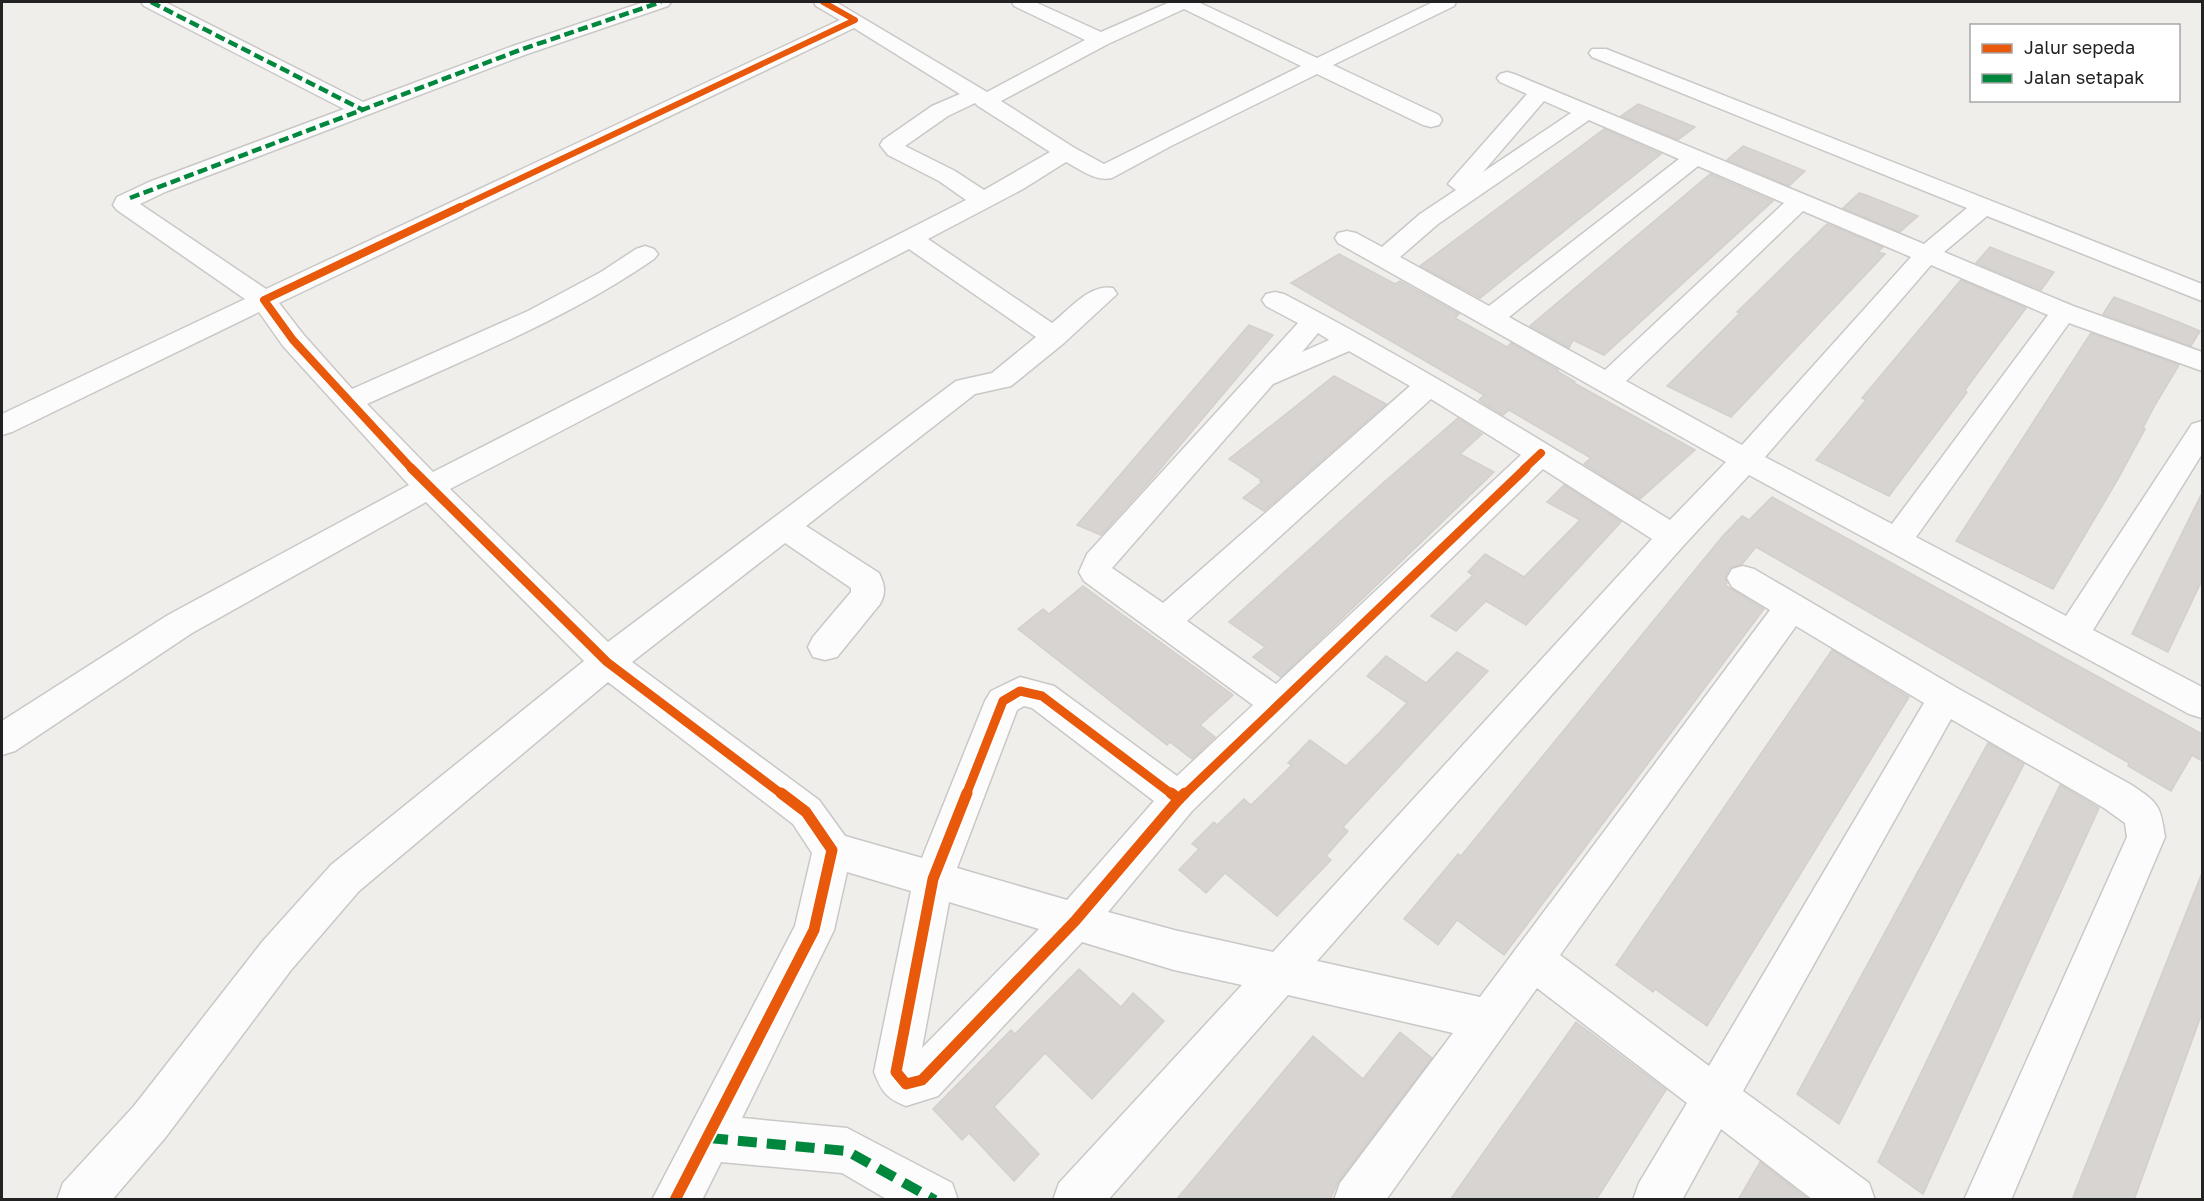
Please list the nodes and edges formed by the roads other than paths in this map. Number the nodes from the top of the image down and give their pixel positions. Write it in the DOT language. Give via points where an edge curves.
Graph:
graph roads {
  1 [pos="151,2"];
  2 [pos="661,2"];
  3 [pos="823,2"];
  4 [pos="1021,2"];
  5 [pos="1185,2"];
  6 [pos="1447,2"];
  7 [pos="855,20"];
  8 [pos="1101,40"];
  9 [pos="1599,53"];
  10 [pos="1319,66"];
  11 [pos="1507,78"];
  12 [pos="1540,93"];
  13 [pos="980,98"];
  14 [pos="363,110"];
  15 [pos="1587,112"];
  16 [pos="1431,120"];
  17 [pos="1065,152"];
  18 [pos="1697,156"];
  19 [pos="983,200"];
  20 [pos="1800,201"];
  21 [pos="1983,207"];
  22 [pos="1429,219"];
  23 [pos="910,238"];
  24 [pos="1347,238"];
  25 [pos="1928,253"];
  26 [pos="645,254"];
  27 [pos="1384,258"];
  28 [pos="2202,293"];
  29 [pos="1104,294"];
  30 [pos="264,300"];
  31 [pos="1275,300"];
  32 [pos="2064,312"];
  33 [pos="1492,317"];
  34 [pos="1315,320"];
  35 [pos="1054,337"];
  36 [pos="1351,340"];
  37 [pos="2202,362"];
  38 [pos="1261,381"];
  39 [pos="1608,383"];
  40 [pos="1429,385"];
  41 [pos="348,402"];
  42 [pos="2,425"];
  43 [pos="2202,431"];
  44 [pos="1541,453"];
  45 [pos="1746,460"];
  46 [pos="429,487"];
  47 [pos="783,526"];
  48 [pos="1673,537"];
  49 [pos="1896,541"];
  50 [pos="1743,578"];
  51 [pos="1791,607"];
  52 [pos="1165,621"];
  53 [pos="2072,634"];
  54 [pos="825,647"];
  55 [pos="608,662"];
  56 [pos="1945,698"];
  57 [pos="1278,704"];
  58 [pos="2202,704"];
  59 [pos="2,740"];
  60 [pos="1179,799"];
  61 [pos="832,850"];
  62 [pos="933,879"];
  63 [pos="1075,921"];
  64 [pos="1533,960"];
  65 [pos="1277,973"];
  66 [pos="1490,1020"];
  67 [pos="1715,1097"];
  68 [pos="692,1170"];
  69 [pos="89,1190"];
  70 [pos="935,1200"];
  71 [pos="1076,1200"];
  72 [pos="1357,1200"];
  73 [pos="1656,1200"];
  74 [pos="1852,1200"];
  75 [pos="1986,1200"];
  1 -- 14 [label="street"];
  2 -- 14 [label="street"];
  3 -- 7 [label="street"];
  4 -- 8 [label="street"];
  5 -- 8 [label="street"];
  5 -- 10 [label="street"];
  6 -- 10 [label="street"];
  7 -- 13 [label="street"];
  7 -- 30 [label="street"];
  8 -- 13 [label="street"];
  9 -- 21 [label="street"];
  10 -- 16 [label="street"];
  10 -- 17 [label="street" via="1163,141 1111,171 1098,171"];
  11 -- 12 [label="street"];
  12 -- 15 [label="street"];
  12 -- 22 [label="street"];
  13 -- 17 [label="street"];
  13 -- 19 [label="street" via="940,111 891,145"];
  14 -- 30 [label="street" via="125,202 125,206"];
  15 -- 18 [label="street"];
  15 -- 22 [label="street"];
  17 -- 19 [label="street"];
  18 -- 20 [label="street"];
  18 -- 33 [label="street"];
  19 -- 23 [label="street"];
  20 -- 25 [label="street"];
  20 -- 39 [label="street"];
  21 -- 25 [label="street"];
  21 -- 28 [label="street"];
  22 -- 27 [label="street"];
  23 -- 35 [label="street"];
  23 -- 46 [label="street"];
  24 -- 27 [label="street"];
  25 -- 32 [label="street"];
  25 -- 45 [label="street"];
  26 -- 41 [label="street" via="614,277 557,309"];
  27 -- 33 [label="street"];
  29 -- 35 [label="street"];
  30 -- 41 [label="street" via="293,340"];
  30 -- 42 [label="street"];
  31 -- 34 [label="street"];
  32 -- 37 [label="street"];
  32 -- 49 [label="street"];
  33 -- 39 [label="street"];
  34 -- 36 [label="street"];
  34 -- 38 [label="street"];
  35 -- 47 [label="street" via="1001,380 974,384 957,393"];
  36 -- 38 [label="street"];
  36 -- 40 [label="street"];
  38 -- 52 [label="street" via="1098,562 1095,572 1103,580"];
  39 -- 45 [label="street"];
  40 -- 44 [label="street"];
  40 -- 52 [label="street"];
  41 -- 46 [label="street"];
  43 -- 53 [label="street"];
  44 -- 48 [label="street"];
  44 -- 57 [label="street"];
  45 -- 48 [label="street"];
  45 -- 49 [label="street"];
  46 -- 55 [label="street"];
  46 -- 59 [label="street" via="180,624"];
  47 -- 54 [label="street" via="867,582 868,595"];
  47 -- 55 [label="street"];
  48 -- 65 [label="street"];
  49 -- 53 [label="street"];
  50 -- 51 [label="street"];
  51 -- 56 [label="street"];
  51 -- 64 [label="street"];
  52 -- 57 [label="street"];
  53 -- 58 [label="street"];
  55 -- 61 [label="street" via="806,812"];
  55 -- 69 [label="street" via="345,878 307,916 137,1136"];
  56 -- 67 [label="street"];
  56 -- 75 [label="street" via="2117,796 2143,814 2146,837"];
  57 -- 60 [label="street"];
  60 -- 62 [label="street" via="1042,696 1020,691 1003,701"];
  60 -- 63 [label="street"];
  61 -- 62 [label="street"];
  61 -- 68 [label="street" via="814,930"];
  62 -- 63 [label="street"];
  62 -- 63 [label="street" via="896,1072 906,1084 922,1080"];
  63 -- 65 [label="street" via="1174,950"];
  64 -- 66 [label="street"];
  64 -- 67 [label="street"];
  65 -- 66 [label="street"];
  65 -- 71 [label="street"];
  66 -- 72 [label="street"];
  67 -- 73 [label="street"];
  67 -- 74 [label="street"];
  68 -- 70 [label="street" via="847,1151"];
}
